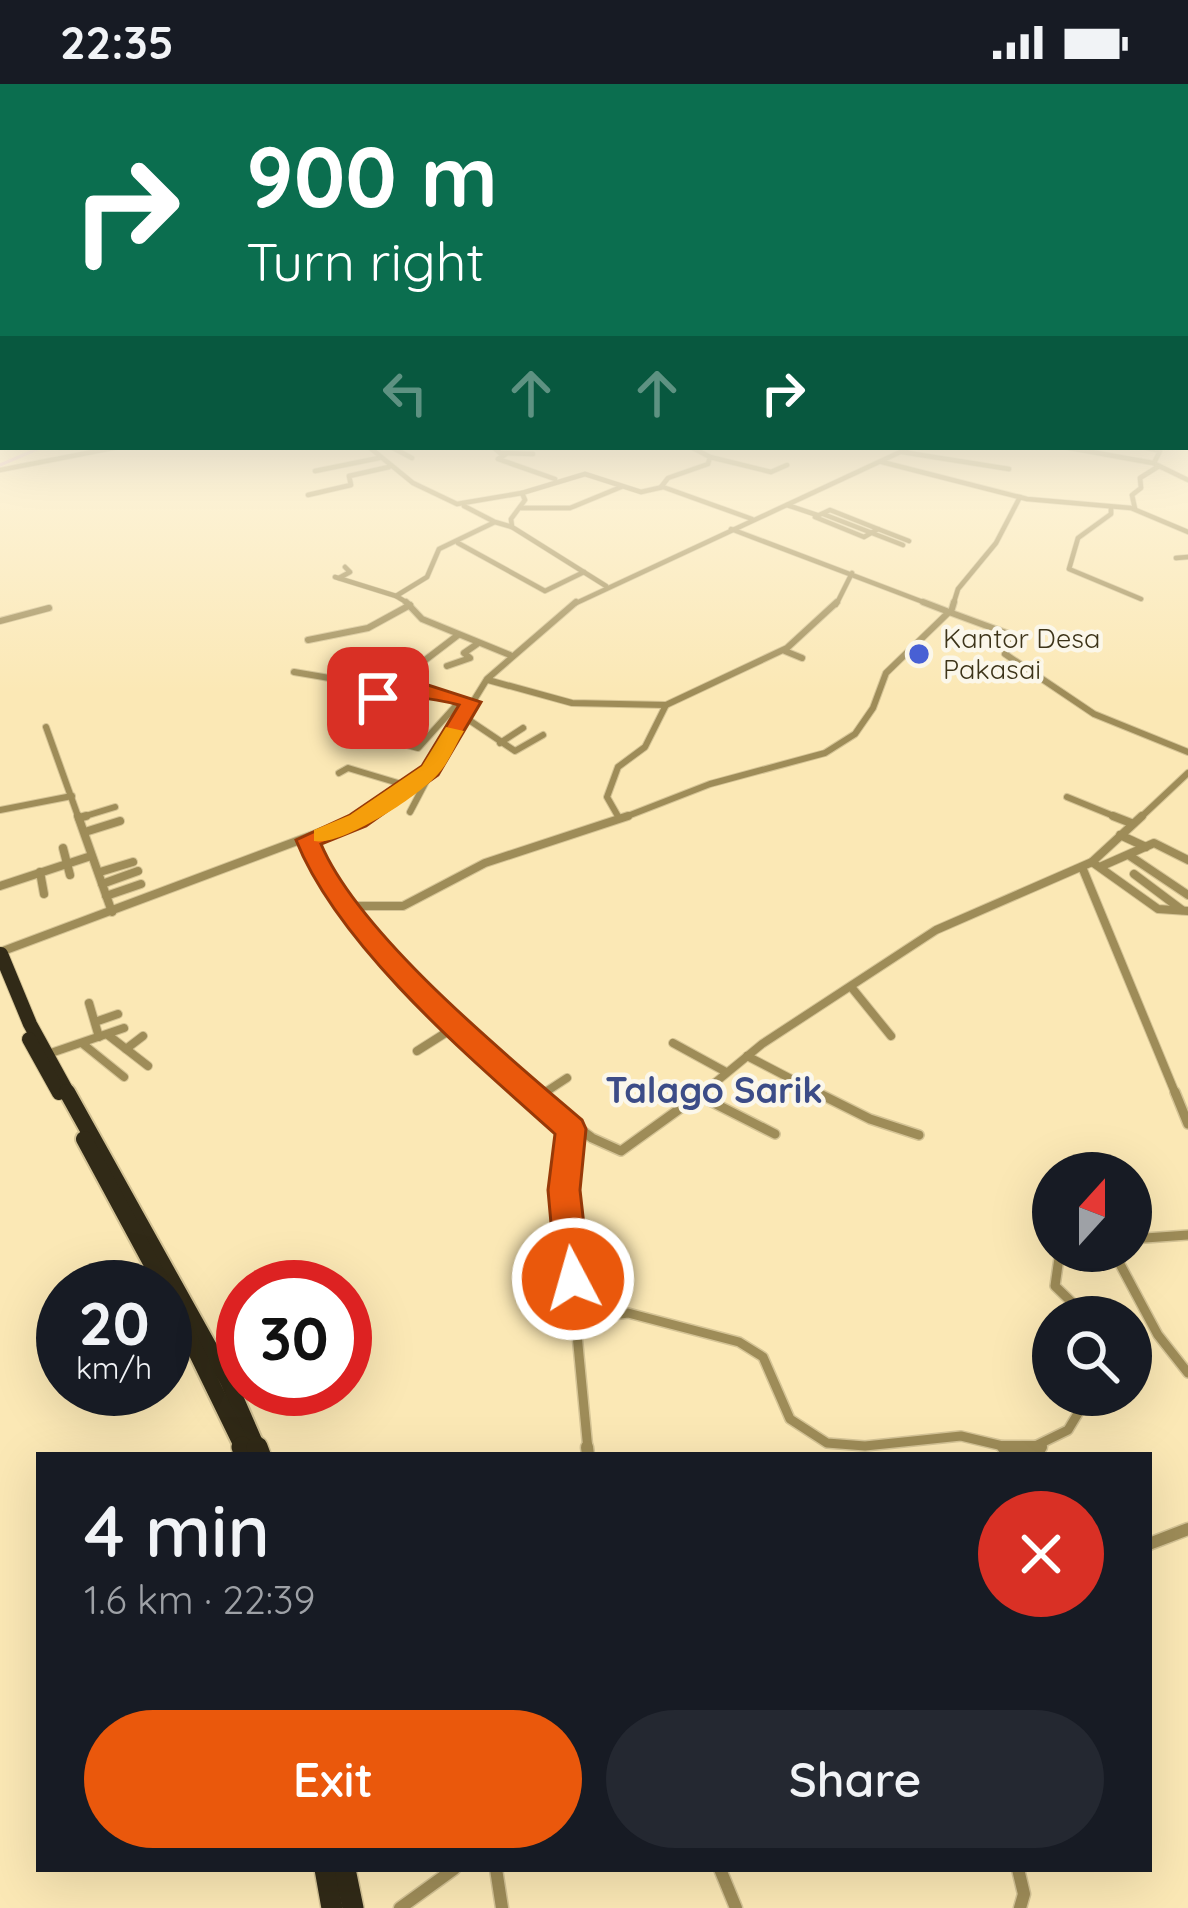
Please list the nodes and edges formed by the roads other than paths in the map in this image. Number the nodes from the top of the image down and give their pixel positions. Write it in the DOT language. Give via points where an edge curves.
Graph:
graph roads {
  1 [pos="493,523"];
  2 [pos="499,523"];
  3 [pos="514,523"];
  4 [pos="743,523"];
  5 [pos="849,523"];
  6 [pos="1006,523"];
  7 [pos="1098,523"];
  8 [pos="512,527"];
  9 [pos="731,529"];
  10 [pos="457,542"];
  11 [pos="906,543"];
  12 [pos="1188,556"];
  13 [pos="1175,558"];
  14 [pos="345,567"];
  15 [pos="584,572"];
  16 [pos="852,573"];
  17 [pos="606,586"];
  18 [pos="396,596"];
  19 [pos="1141,599"];
  20 [pos="410,605"];
  21 [pos="49,608"];
  22 [pos="950,612"];
  23 [pos="0,621"];
  24 [pos="458,635"];
  25 [pos="308,640"];
  26 [pos="478,643"];
  27 [pos="783,650"];
  28 [pos="510,656"];
  29 [pos="802,658"];
  30 [pos="447,666"];
  31 [pos="294,672"];
  32 [pos="487,679"];
  33 [pos="400,690"];
  34 [pos="460,700"];
  35 [pos="471,702"];
  36 [pos="666,706"];
  37 [pos="358,712"];
  38 [pos="463,716"];
  39 [pos="46,727"];
  40 [pos="523,728"];
  41 [pos="543,736"];
  42 [pos="380,738"];
  43 [pos="500,743"];
  44 [pos="1188,752"];
  45 [pos="430,770"];
  46 [pos="339,773"];
  47 [pos="1188,773"];
  48 [pos="410,786"];
  49 [pos="72,796"];
  50 [pos="1067,797"];
  51 [pos="116,807"];
  52 [pos="0,811"];
  53 [pos="103,811"];
  54 [pos="410,812"];
  55 [pos="80,818"];
  56 [pos="619,818"];
  57 [pos="120,821"];
  58 [pos="1131,823"];
  59 [pos="108,825"];
  60 [pos="85,832"];
  61 [pos="1120,835"];
  62 [pos="308,840"];
  63 [pos="1146,847"];
  64 [pos="62,848"];
  65 [pos="91,856"];
  66 [pos="1130,856"];
  67 [pos="1188,860"];
  68 [pos="134,862"];
  69 [pos="67,863"];
  70 [pos="1092,865"];
  71 [pos="1150,869"];
  72 [pos="40,871"];
  73 [pos="100,872"];
  74 [pos="138,872"];
  75 [pos="1134,874"];
  76 [pos="70,875"];
  77 [pos="1120,878"];
  78 [pos="102,884"];
  79 [pos="141,884"];
  80 [pos="0,886"];
  81 [pos="44,894"];
  82 [pos="1188,895"];
  83 [pos="106,896"];
  84 [pos="344,906"];
  85 [pos="1186,911"];
  86 [pos="112,912"];
  87 [pos="1,955"];
  88 [pos="852,988"];
  89 [pos="107,1004"];
  90 [pos="118,1014"];
  91 [pos="95,1022"];
  92 [pos="458,1025"];
  93 [pos="124,1028"];
  94 [pos="103,1036"];
  95 [pos="143,1036"];
  96 [pos="891,1036"];
  97 [pos="82,1043"];
  98 [pos="673,1043"];
  99 [pos="40,1046"];
  100 [pos="126,1049"];
  101 [pos="417,1052"];
  102 [pos="747,1056"];
  103 [pos="148,1066"];
  104 [pos="726,1072"];
  105 [pos="124,1077"];
  106 [pos="567,1078"];
  107 [pos="698,1095"];
  108 [pos="536,1098"];
  109 [pos="1188,1124"];
  110 [pos="571,1129"];
  111 [pos="775,1134"];
  112 [pos="919,1136"];
  113 [pos="134,1218"];
  114 [pos="1188,1235"];
  115 [pos="1152,1238"];
  116 [pos="153,1260"];
  117 [pos="1124,1272"];
  118 [pos="576,1335"];
  119 [pos="192,1344"];
  120 [pos="1188,1373"];
  121 [pos="1076,1416"];
  122 [pos="245,1452"];
  123 [pos="259,1452"];
  124 [pos="588,1452"];
  125 [pos="1188,1528"];
  126 [pos="1152,1543"];
  127 [pos="326,1872"];
  128 [pos="346,1872"];
  129 [pos="450,1872"];
  130 [pos="496,1872"];
  131 [pos="721,1872"];
  132 [pos="1019,1872"];
  133 [pos="332,1908"];
  134 [pos="353,1908"];
  135 [pos="400,1908"];
  136 [pos="502,1908"];
  137 [pos="736,1908"];
  138 [pos="1020,1908"];
  1 -- 10 [label="street"];
  2 -- 8 [label="street"];
  3 -- 8 [label="street"];
  4 -- 9 [label="street"];
  5 -- 11 [label="street"];
  6 -- 22 [label="street"];
  7 -- 19 [label="street" via="1078,538 1069,569"];
  8 -- 15 [label="street"];
  9 -- 16 [label="street"];
  9 -- 17 [label="street"];
  10 -- 15 [label="street" via="544,591"];
  10 -- 18 [label="street" via="440,549 424,579"];
  12 -- 13 [label="street"];
  14 -- 18 [label="street" via="351,571 337,578"];
  15 -- 17 [label="street"];
  16 -- 22 [label="street"];
  16 -- 27 [label="street" via="832,612"];
  17 -- 28 [label="street"];
  18 -- 20 [label="street"];
  20 -- 24 [label="street"];
  20 -- 25 [label="street" via="370,627"];
  21 -- 23 [label="street"];
  22 -- 44 [label="street" via="1017,637 1005,654 1094,714"];
  22 -- 56 [label="street" via="888,671 860,728 834,748"];
  24 -- 26 [label="street"];
  24 -- 33 [label="street"];
  26 -- 28 [label="street"];
  26 -- 30 [label="street" via="464,662"];
  27 -- 29 [label="street"];
  27 -- 36 [label="street"];
  28 -- 32 [label="street"];
  31 -- 33 [label="street"];
  32 -- 35 [label="street"];
  32 -- 36 [label="street" via="569,703 637,698"];
  33 -- 34 [label="street"];
  33 -- 37 [label="street" via="362,703"];
  34 -- 35 [label="street"];
  34 -- 42 [label="street" via="418,748"];
  35 -- 38 [label="street"];
  36 -- 56 [label="street" via="645,747 618,766 608,797"];
  38 -- 43 [label="street"];
  38 -- 45 [label="street"];
  39 -- 49 [label="street"];
  40 -- 43 [label="street"];
  41 -- 43 [label="street" via="518,752"];
  45 -- 48 [label="street"];
  45 -- 54 [label="street"];
  46 -- 48 [label="street" via="348,768"];
  47 -- 58 [label="street"];
  48 -- 62 [label="street"];
  49 -- 52 [label="street"];
  49 -- 55 [label="street"];
  50 -- 58 [label="street"];
  51 -- 53 [label="street"];
  53 -- 55 [label="street"];
  53 -- 59 [label="street"];
  55 -- 60 [label="street"];
  56 -- 84 [label="street" via="460,873 403,906"];
  57 -- 59 [label="street"];
  58 -- 61 [label="street"];
  59 -- 60 [label="street"];
  60 -- 65 [label="street"];
  61 -- 63 [label="street"];
  61 -- 70 [label="street"];
  62 -- 84 [label="street"];
  62 -- 86 [label="street"];
  63 -- 66 [label="street"];
  63 -- 67 [label="street" via="1156,843"];
  64 -- 69 [label="street"];
  65 -- 69 [label="street"];
  65 -- 73 [label="street"];
  66 -- 70 [label="street"];
  66 -- 71 [label="street"];
  68 -- 73 [label="street"];
  69 -- 72 [label="street"];
  69 -- 76 [label="street"];
  70 -- 77 [label="street"];
  70 -- 88 [label="street" via="973,910"];
  70 -- 109 [label="street"];
  71 -- 75 [label="street"];
  71 -- 82 [label="street"];
  72 -- 80 [label="street"];
  72 -- 81 [label="street"];
  73 -- 78 [label="street"];
  74 -- 78 [label="street"];
  75 -- 77 [label="street"];
  75 -- 85 [label="street"];
  77 -- 85 [label="street" via="1158,909"];
  78 -- 83 [label="street"];
  79 -- 83 [label="street"];
  83 -- 86 [label="street"];
  84 -- 92 [label="street"];
  86 -- 87 [label="street"];
  87 -- 99 [label="highway"];
  88 -- 96 [label="street"];
  88 -- 102 [label="street"];
  89 -- 91 [label="street" via="90,1006"];
  90 -- 91 [label="street"];
  91 -- 94 [label="street"];
  92 -- 101 [label="street"];
  92 -- 108 [label="street"];
  93 -- 94 [label="street"];
  94 -- 97 [label="street"];
  94 -- 100 [label="street"];
  95 -- 100 [label="street"];
  97 -- 99 [label="street"];
  97 -- 105 [label="street"];
  98 -- 104 [label="street"];
  99 -- 113 [label="highway"];
  100 -- 103 [label="street"];
  102 -- 104 [label="street"];
  102 -- 112 [label="street"];
  104 -- 107 [label="street"];
  106 -- 108 [label="street"];
  107 -- 110 [label="street" via="624,1150"];
  107 -- 111 [label="street"];
  108 -- 110 [label="street"];
  110 -- 118 [label="street" via="564,1190"];
  113 -- 116 [label="highway"];
  113 -- 123 [label="highway" via="229,1381"];
  114 -- 115 [label="street"];
  117 -- 120 [label="street"];
  118 -- 121 [label="street" via="604,1316 628,1313 742,1343 763,1356 793,1426 854,1448 928,1435 1030,1450 1068,1430"];
  118 -- 124 [label="street"];
  119 -- 122 [label="highway"];
  125 -- 126 [label="street"];
  127 -- 133 [label="highway"];
  128 -- 134 [label="highway"];
  129 -- 135 [label="street"];
  130 -- 136 [label="street"];
  131 -- 137 [label="street"];
  132 -- 138 [label="street"];
}
